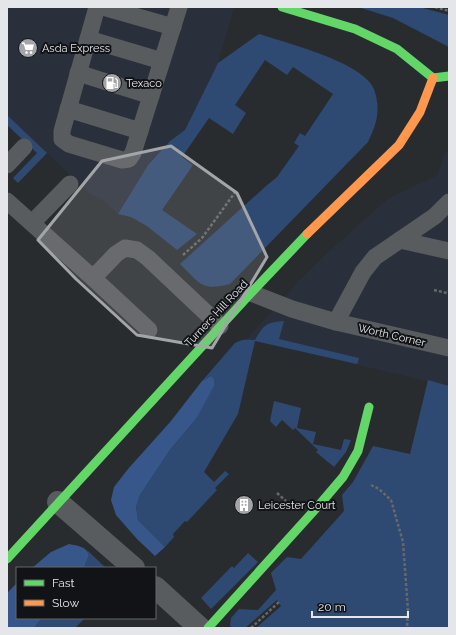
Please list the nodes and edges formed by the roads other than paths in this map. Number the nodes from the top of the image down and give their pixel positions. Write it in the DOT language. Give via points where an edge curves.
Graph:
graph roads {
  1 [pos="97,7"];
  2 [pos="103,7"];
  3 [pos="179,7"];
  4 [pos="282,7"];
  5 [pos="173,27"];
  6 [pos="88,39"];
  7 [pos="162,61"];
  8 [pos="78,73"];
  9 [pos="449,76"];
  10 [pos="433,78"];
  11 [pos="152,96"];
  12 [pos="68,109"];
  13 [pos="140,131"];
  14 [pos="24,147"];
  15 [pos="7,165"];
  16 [pos="70,184"];
  17 [pos="7,201"];
  18 [pos="449,202"];
  19 [pos="32,222"];
  20 [pos="400,240"];
  21 [pos="449,251"];
  22 [pos="93,278"];
  23 [pos="251,293"];
  24 [pos="336,322"];
  25 [pos="220,326"];
  26 [pos="149,330"];
  27 [pos="449,348"];
  28 [pos="369,407"];
  29 [pos="58,502"];
  30 [pos="7,559"];
  31 [pos="133,567"];
  32 [pos="156,588"];
  33 [pos="200,628"];
  34 [pos="208,628"];
  1 -- 6 [label="lane"];
  2 -- 5 [label="lane"];
  3 -- 5 [label="lane"];
  4 -- 10 [label="street" via="355,29 397,49"];
  5 -- 7 [label="lane"];
  6 -- 7 [label="lane"];
  6 -- 8 [label="lane"];
  7 -- 11 [label="lane"];
  8 -- 11 [label="lane"];
  8 -- 12 [label="lane"];
  9 -- 10 [label="street"];
  10 -- 23 [label="street, Turners Hill Road" via="420,112 399,145 313,228"];
  11 -- 13 [label="lane"];
  12 -- 13 [label="lane"];
  12 -- 13 [label="lane" via="62,139 69,144 122,160 129,159"];
  14 -- 15 [label="lane"];
  16 -- 19 [label="lane"];
  17 -- 19 [label="lane"];
  18 -- 20 [label="lane" via="435,216"];
  19 -- 22 [label="lane"];
  20 -- 21 [label="lane"];
  20 -- 24 [label="lane" via="375,257 363,272"];
  22 -- 25 [label="lane" via="125,248 137,250"];
  22 -- 26 [label="lane"];
  23 -- 24 [label="lane, Worth Corner"];
  23 -- 25 [label="street, Turners Hill Road"];
  24 -- 27 [label="lane, Worth Corner"];
  25 -- 29 [label="street, Turners Hill Road"];
  28 -- 34 [label="street" via="355,457 335,487"];
  29 -- 30 [label="street, Turners Hill Road"];
  29 -- 31 [label="street"];
  32 -- 33 [label="street"];
}
